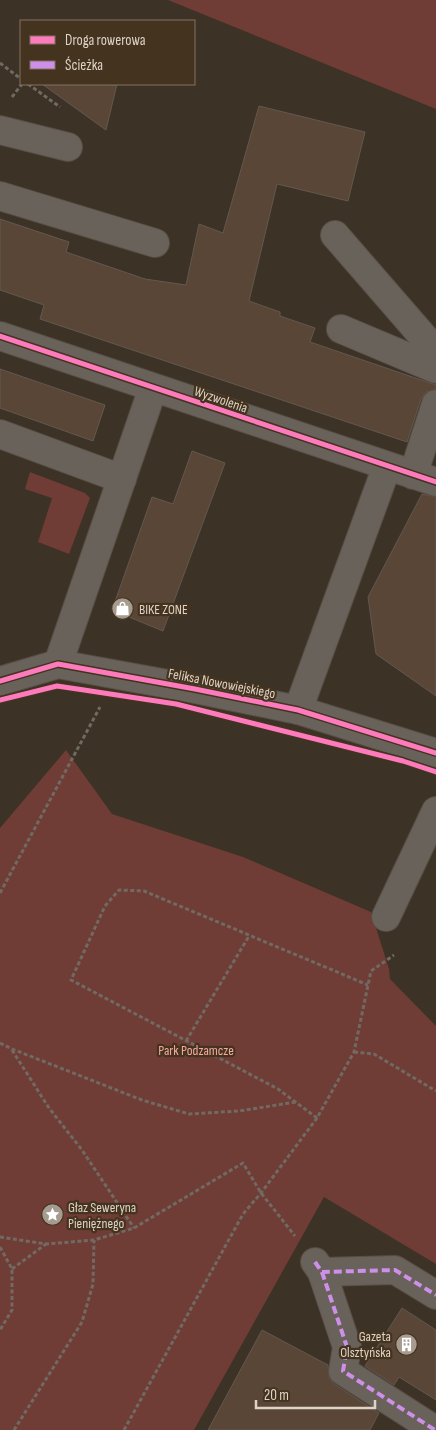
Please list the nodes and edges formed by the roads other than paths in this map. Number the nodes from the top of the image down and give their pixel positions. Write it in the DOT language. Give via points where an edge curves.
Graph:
graph roads {
  1 [pos="0,130"];
  2 [pos="68,147"];
  3 [pos="0,196"];
  4 [pos="336,235"];
  5 [pos="155,243"];
  6 [pos="341,329"];
  7 [pos="0,336"];
  8 [pos="436,353"];
  9 [pos="436,369"];
  10 [pos="153,388"];
  11 [pos="436,404"];
  12 [pos="0,434"];
  13 [pos="387,466"];
  14 [pos="122,478"];
  15 [pos="424,478"];
  16 [pos="58,664"];
  17 [pos="1,675"];
  18 [pos="298,710"];
  19 [pos="436,753"];
  20 [pos="436,811"];
  21 [pos="386,917"];
  22 [pos="436,1295"];
  23 [pos="435,1430"];
  1 -- 2 [label="street"];
  3 -- 5 [label="street"];
  4 -- 8 [label="street"];
  6 -- 9 [label="street"];
  7 -- 10 [label="street, Wyzwolenia"];
  10 -- 13 [label="street, Wyzwolenia"];
  10 -- 14 [label="street"];
  11 -- 15 [label="street"];
  12 -- 14 [label="street"];
  13 -- 15 [label="street, Wyzwolenia"];
  13 -- 18 [label="street"];
  14 -- 16 [label="street"];
  16 -- 17 [label="street, Feliksa Nowowiejskiego"];
  16 -- 18 [label="street, Feliksa Nowowiejskiego"];
  18 -- 19 [label="street, Feliksa Nowowiejskiego"];
  20 -- 21 [label="street"];
  22 -- 23 [label="street" via="395,1270 318,1267 347,1347 343,1371"];
}
